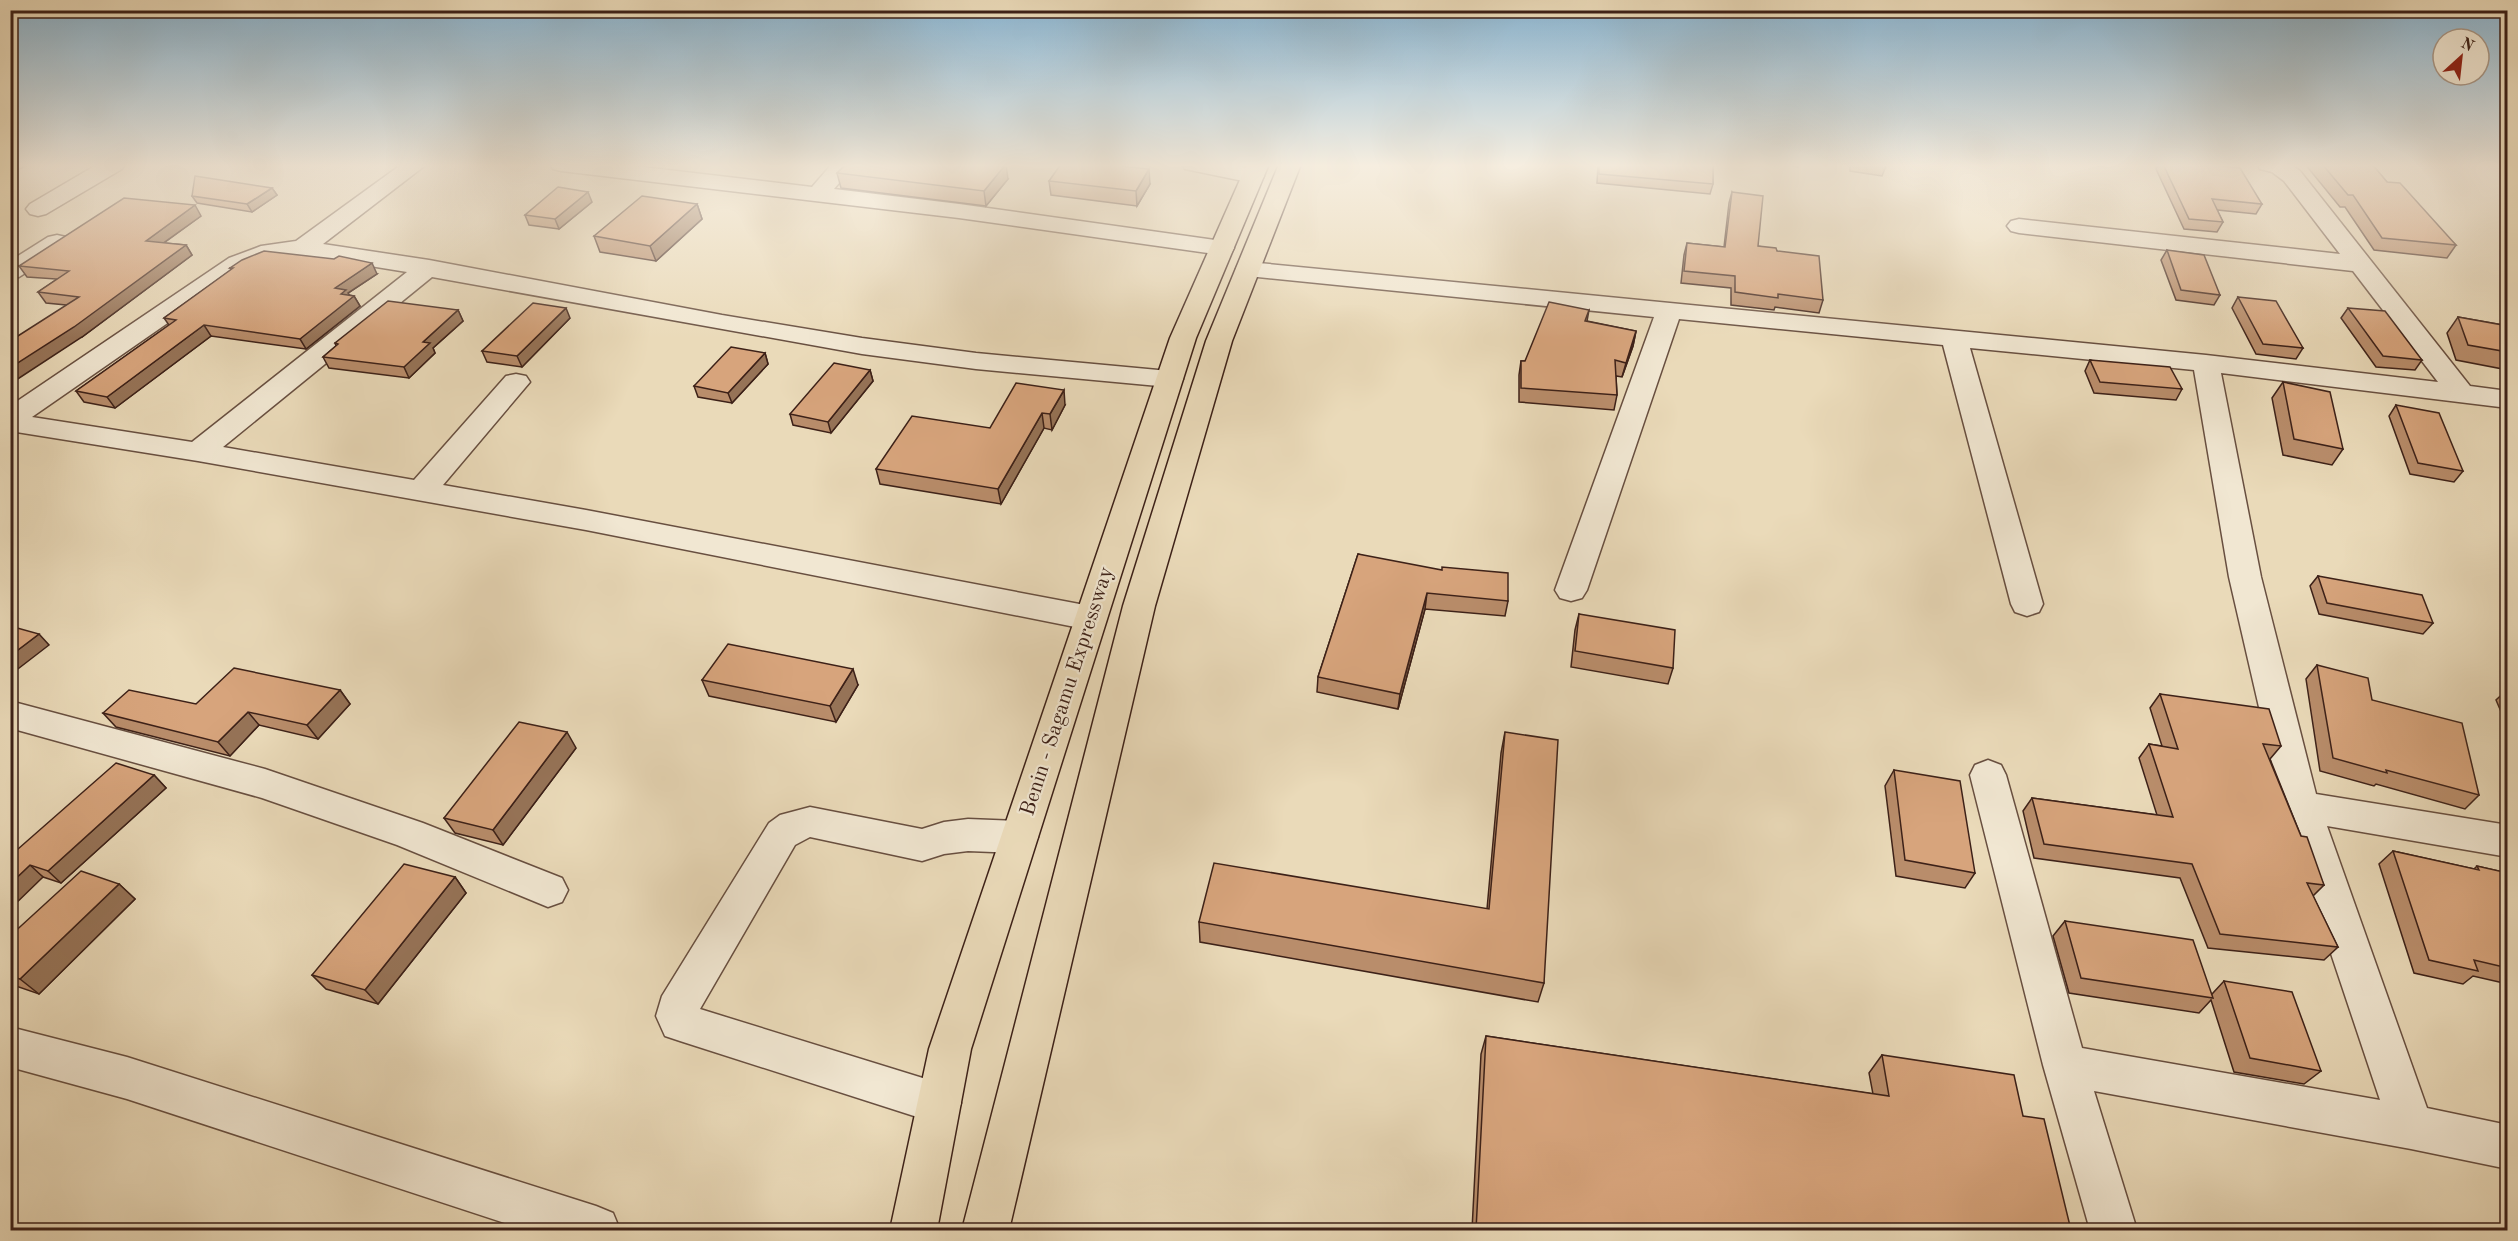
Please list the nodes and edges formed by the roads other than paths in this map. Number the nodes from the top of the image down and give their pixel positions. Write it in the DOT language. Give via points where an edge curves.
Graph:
graph roads {
  1 [pos="338,222"];
  2 [pos="1022,222"];
  3 [pos="1244,222"];
  4 [pos="1256,222"];
  5 [pos="2328,222"];
  6 [pos="2019,226"];
  7 [pos="61,240"];
  8 [pos="303,248"];
  9 [pos="1235,258"];
  10 [pos="2361,264"];
  11 [pos="429,267"];
  12 [pos="10,272"];
  13 [pos="1669,310"];
  14 [pos="1954,338"];
  15 [pos="2206,363"];
  16 [pos="1169,379"];
  17 [pos="516,382"];
  18 [pos="2461,393"];
  19 [pos="2508,400"];
  20 [pos="10,420"];
  21 [pos="198,452"];
  22 [pos="421,491"];
  23 [pos="1571,590"];
  24 [pos="2027,604"];
  25 [pos="1090,618"];
  26 [pos="15,720"];
  27 [pos="1988,775"];
  28 [pos="2301,807"];
  29 [pos="1019,837"];
  30 [pos="2508,841"];
  31 [pos="548,890"];
  32 [pos="10,1047"];
  33 [pos="2065,1065"];
  34 [pos="939,1104"];
  35 [pos="2411,1126"];
  36 [pos="2508,1147"];
  37 [pos="596,1230"];
  38 [pos="913,1230"];
  39 [pos="986,1230"];
  40 [pos="2113,1230"];
  1 -- 8 [label="street"];
  2 -- 9 [label="street"];
  3 -- 9 [label="highway, Benin - Sagamu Expressway"];
  4 -- 9 [label="highway"];
  5 -- 10 [label="street"];
  6 -- 10 [label="street"];
  7 -- 12 [label="street"];
  8 -- 11 [label="street"];
  8 -- 20 [label="street" via="261,252 238,263"];
  9 -- 13 [label="street"];
  9 -- 16 [label="highway, Benin - Sagamu Expressway" via="1183,338"];
  9 -- 39 [label="highway" via="1219,341 1139,606"];
  10 -- 18 [label="street"];
  11 -- 16 [label="street" via="861,346"];
  11 -- 21 [label="street"];
  13 -- 14 [label="street"];
  13 -- 23 [label="street"];
  14 -- 15 [label="street"];
  14 -- 24 [label="street"];
  15 -- 18 [label="street"];
  15 -- 28 [label="street" via="2245,578"];
  16 -- 25 [label="highway, Benin - Sagamu Expressway"];
  17 -- 22 [label="street"];
  18 -- 19 [label="street"];
  20 -- 21 [label="street"];
  21 -- 22 [label="street"];
  22 -- 25 [label="street"];
  25 -- 29 [label="highway, Benin - Sagamu Expressway"];
  26 -- 31 [label="street" via="265,784 410,834"];
  27 -- 33 [label="street"];
  28 -- 30 [label="street"];
  28 -- 35 [label="street"];
  29 -- 34 [label="highway, Benin - Sagamu Expressway" via="950,1049"];
  29 -- 34 [label="street" via="968,835 922,844 810,822 794,826 782,834 677,1010 680,1022"];
  32 -- 37 [label="street" via="127,1078"];
  33 -- 35 [label="street"];
  33 -- 40 [label="street"];
  34 -- 38 [label="highway, Benin - Sagamu Expressway"];
  35 -- 36 [label="street"];
}
